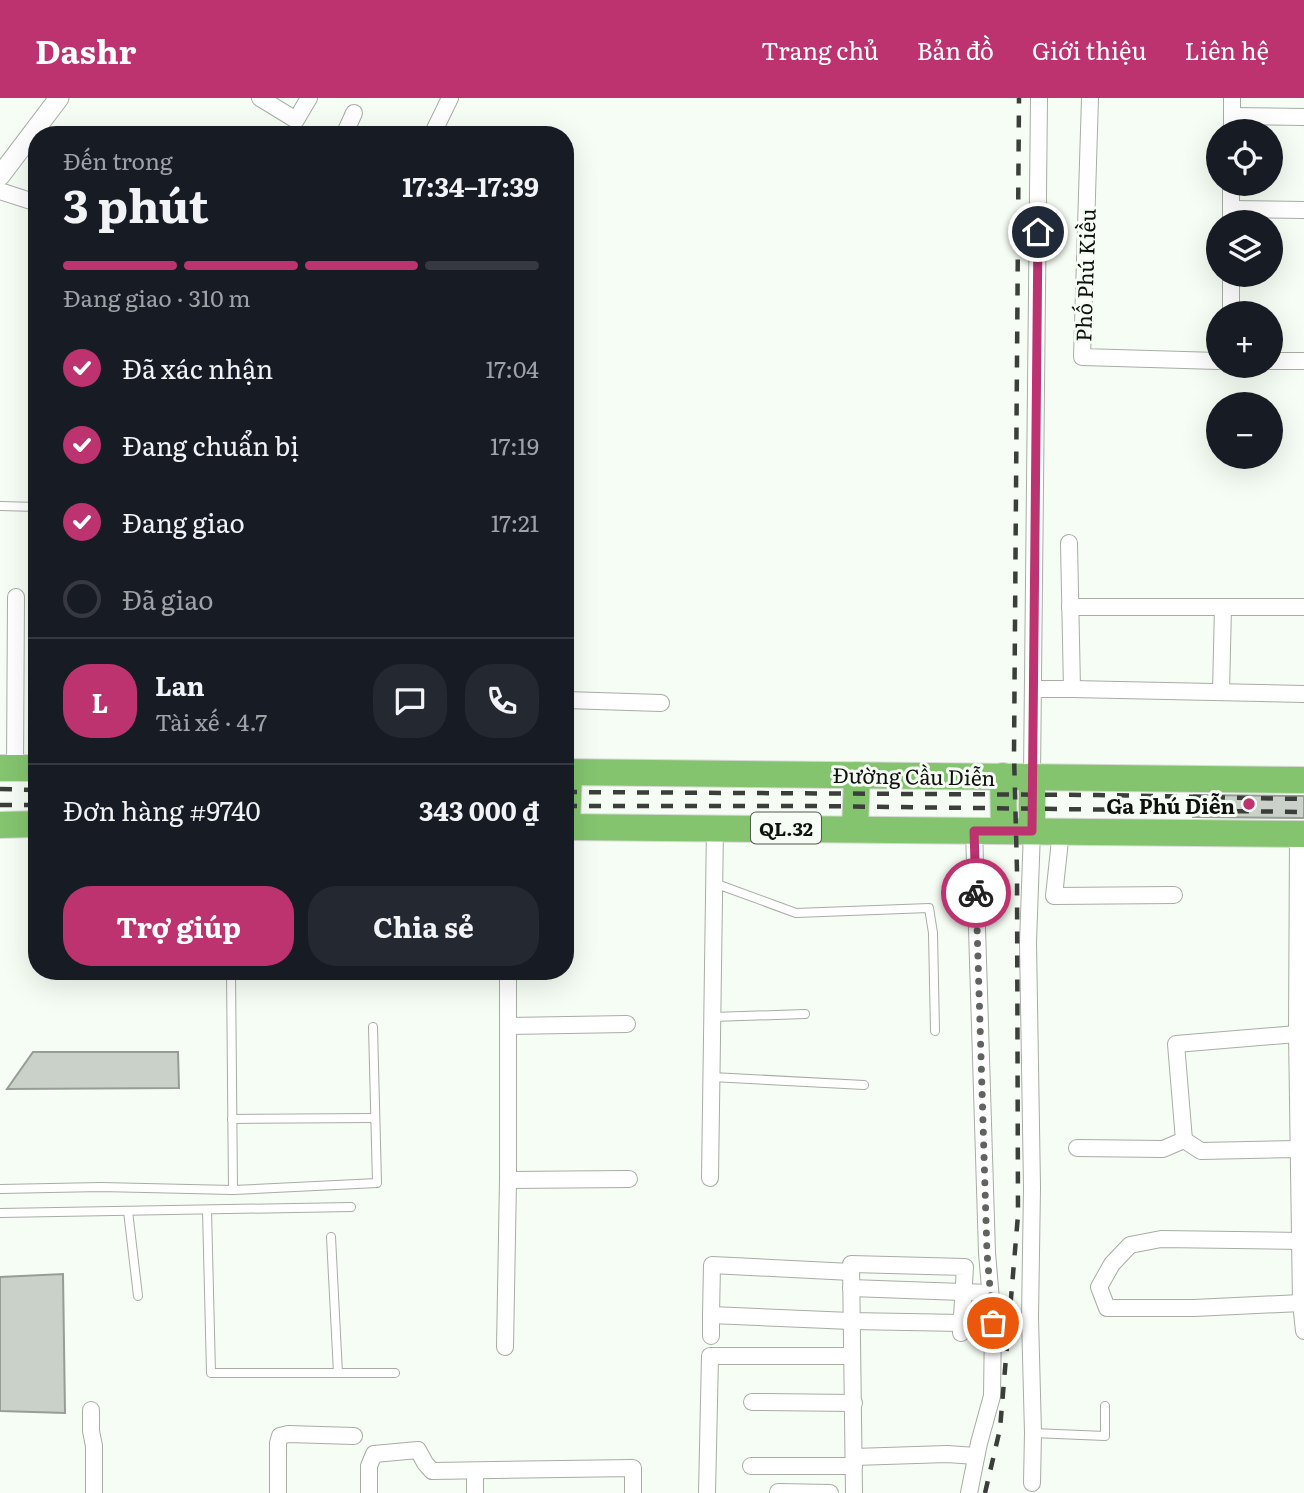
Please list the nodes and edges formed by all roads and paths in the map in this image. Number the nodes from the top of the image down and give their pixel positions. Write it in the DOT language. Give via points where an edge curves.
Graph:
graph roads {
  1 [pos="59,98"];
  2 [pos="260,98"];
  3 [pos="309,98"];
  4 [pos="450,98"];
  5 [pos="1039,98"];
  6 [pos="1090,98"];
  7 [pos="1232,98"];
  8 [pos="354,113"];
  9 [pos="1304,117"];
  10 [pos="1232,119"];
  11 [pos="1283,119"];
  12 [pos="296,120"];
  13 [pos="38,126"];
  14 [pos="293,126"];
  15 [pos="348,126"];
  16 [pos="436,126"];
  17 [pos="28,139"];
  18 [pos="0,176"];
  19 [pos="0,191"];
  20 [pos="28,199"];
  21 [pos="1304,210"];
  22 [pos="1283,212"];
  23 [pos="1206,361"];
  24 [pos="1283,361"];
  25 [pos="1304,361"];
  26 [pos="0,506"];
  27 [pos="28,507"];
  28 [pos="1069,543"];
  29 [pos="16,597"];
  30 [pos="1070,607"];
  31 [pos="1223,607"];
  32 [pos="1304,607"];
  33 [pos="1072,689"];
  34 [pos="1034,690"];
  35 [pos="1221,692"];
  36 [pos="1304,694"];
  37 [pos="574,700"];
  38 [pos="661,703"];
  39 [pos="17,768"];
  40 [pos="574,772"];
  41 [pos="857,775"];
  42 [pos="1003,776"];
  43 [pos="1032,776"];
  44 [pos="1304,780"];
  45 [pos="28,824"];
  46 [pos="0,825"];
  47 [pos="574,827"];
  48 [pos="715,827"];
  49 [pos="855,830"];
  50 [pos="974,831"];
  51 [pos="1004,831"];
  52 [pos="1032,831"];
  53 [pos="1061,831"];
  54 [pos="1301,834"];
  55 [pos="714,883"];
  56 [pos="1174,895"];
  57 [pos="1301,932"];
  58 [pos="231,980"];
  59 [pos="508,980"];
  60 [pos="804,1014"];
  61 [pos="712,1017"];
  62 [pos="627,1024"];
  63 [pos="508,1026"];
  64 [pos="373,1027"];
  65 [pos="935,1031"];
  66 [pos="1297,1034"];
  67 [pos="712,1077"];
  68 [pos="864,1084"];
  69 [pos="1301,1109"];
  70 [pos="375,1118"];
  71 [pos="232,1119"];
  72 [pos="1184,1140"];
  73 [pos="1077,1147"];
  74 [pos="1299,1149"];
  75 [pos="710,1178"];
  76 [pos="629,1179"];
  77 [pos="508,1180"];
  78 [pos="0,1189"];
  79 [pos="233,1190"];
  80 [pos="351,1208"];
  81 [pos="207,1210"];
  82 [pos="128,1211"];
  83 [pos="0,1213"];
  84 [pos="331,1237"];
  85 [pos="1300,1241"];
  86 [pos="851,1280"];
  87 [pos="964,1293"];
  88 [pos="990,1293"];
  89 [pos="138,1296"];
  90 [pos="1301,1303"];
  91 [pos="711,1315"];
  92 [pos="851,1321"];
  93 [pos="1304,1331"];
  94 [pos="711,1336"];
  95 [pos="505,1347"];
  96 [pos="852,1356"];
  97 [pos="338,1373"];
  98 [pos="396,1373"];
  99 [pos="752,1402"];
  100 [pos="854,1403"];
  101 [pos="1105,1406"];
  102 [pos="91,1410"];
  103 [pos="1033,1433"];
  104 [pos="354,1436"];
  105 [pos="976,1456"];
  106 [pos="854,1461"];
  107 [pos="751,1466"];
  108 [pos="475,1471"];
  109 [pos="1032,1483"];
  110 [pos="778,1492"];
  111 [pos="94,1493"];
  112 [pos="278,1493"];
  113 [pos="369,1493"];
  114 [pos="475,1493"];
  115 [pos="633,1493"];
  116 [pos="707,1493"];
  117 [pos="830,1493"];
  118 [pos="854,1493"];
  119 [pos="969,1493"];
  1 -- 13 [label="street"];
  2 -- 12 [label="street"];
  3 -- 12 [label="street"];
  4 -- 16 [label="street"];
  5 -- 34 [label="street"];
  6 -- 23 [label="street, Phố Phú Kiều" via="1082,357"];
  7 -- 10 [label="street"];
  8 -- 15 [label="street"];
  9 -- 11 [label="street"];
  12 -- 14 [label="street"];
  17 -- 18 [label="street"];
  19 -- 20 [label="street"];
  21 -- 22 [label="street"];
  24 -- 25 [label="street"];
  26 -- 27 [label="lane"];
  28 -- 30 [label="street"];
  29 -- 39 [label="street"];
  30 -- 31 [label="street"];
  30 -- 33 [label="street"];
  31 -- 32 [label="street"];
  31 -- 35 [label="street"];
  33 -- 34 [label="street"];
  33 -- 35 [label="street"];
  34 -- 43 [label="street"];
  35 -- 36 [label="street"];
  37 -- 38 [label="street"];
  40 -- 41 [label="highway, Đường Cầu Diễn"];
  41 -- 42 [label="highway, Đường Cầu Diễn"];
  41 -- 49 [label="highway"];
  42 -- 43 [label="highway, Đường Cầu Diễn"];
  42 -- 51 [label="highway"];
  43 -- 44 [label="highway, Đường Cầu Diễn"];
  43 -- 52 [label="highway"];
  45 -- 46 [label="highway"];
  47 -- 48 [label="highway, QL.32"];
  48 -- 49 [label="highway, QL.32"];
  48 -- 55 [label="street"];
  49 -- 50 [label="highway, QL.32"];
  50 -- 51 [label="highway, QL.32"];
  50 -- 88 [label="street"];
  51 -- 52 [label="highway, QL.32"];
  52 -- 53 [label="highway, QL.32"];
  52 -- 103 [label="street" via="1028,942"];
  53 -- 54 [label="highway, QL.32"];
  53 -- 56 [label="street" via="1055,896"];
  54 -- 57 [label="street"];
  55 -- 61 [label="street"];
  55 -- 65 [label="lane" via="796,913 929,908"];
  57 -- 66 [label="street"];
  58 -- 71 [label="lane"];
  59 -- 63 [label="street"];
  60 -- 61 [label="lane"];
  61 -- 67 [label="street"];
  62 -- 63 [label="street"];
  63 -- 77 [label="street"];
  64 -- 70 [label="lane"];
  66 -- 69 [label="street"];
  66 -- 72 [label="street" via="1176,1044"];
  67 -- 68 [label="lane"];
  67 -- 75 [label="street"];
  69 -- 74 [label="street"];
  70 -- 71 [label="lane"];
  70 -- 79 [label="lane" via="377,1183"];
  71 -- 79 [label="lane"];
  72 -- 73 [label="street" via="1163,1149"];
  72 -- 74 [label="street" via="1201,1151"];
  74 -- 85 [label="street"];
  76 -- 77 [label="street"];
  77 -- 95 [label="street"];
  78 -- 79 [label="lane"];
  80 -- 81 [label="lane"];
  81 -- 82 [label="lane"];
  81 -- 97 [label="lane" via="211,1373"];
  82 -- 83 [label="lane"];
  82 -- 89 [label="lane"];
  84 -- 97 [label="lane"];
  85 -- 90 [label="street"];
  85 -- 90 [label="street" via="1161,1239 1130,1245 1099,1287 1107,1308"];
  86 -- 87 [label="street"];
  86 -- 87 [label="street" via="851,1264 965,1267"];
  86 -- 91 [label="street" via="712,1265"];
  86 -- 92 [label="street"];
  87 -- 88 [label="street"];
  87 -- 92 [label="street" via="962,1328"];
  88 -- 105 [label="street" via="992,1396"];
  90 -- 93 [label="street"];
  91 -- 92 [label="street"];
  91 -- 94 [label="street"];
  92 -- 96 [label="street"];
  96 -- 100 [label="street"];
  96 -- 116 [label="street" via="710,1356"];
  97 -- 98 [label="lane"];
  99 -- 100 [label="street"];
  100 -- 106 [label="street"];
  101 -- 103 [label="lane" via="1105,1436"];
  102 -- 111 [label="street"];
  103 -- 109 [label="street"];
  104 -- 112 [label="street" via="280,1436"];
  105 -- 106 [label="street"];
  105 -- 119 [label="street"];
  106 -- 107 [label="street"];
  106 -- 118 [label="street"];
  108 -- 113 [label="street" via="432,1471 418,1450 374,1454"];
  108 -- 114 [label="street"];
  108 -- 115 [label="street" via="633,1468"];
  110 -- 117 [label="street"];
}
